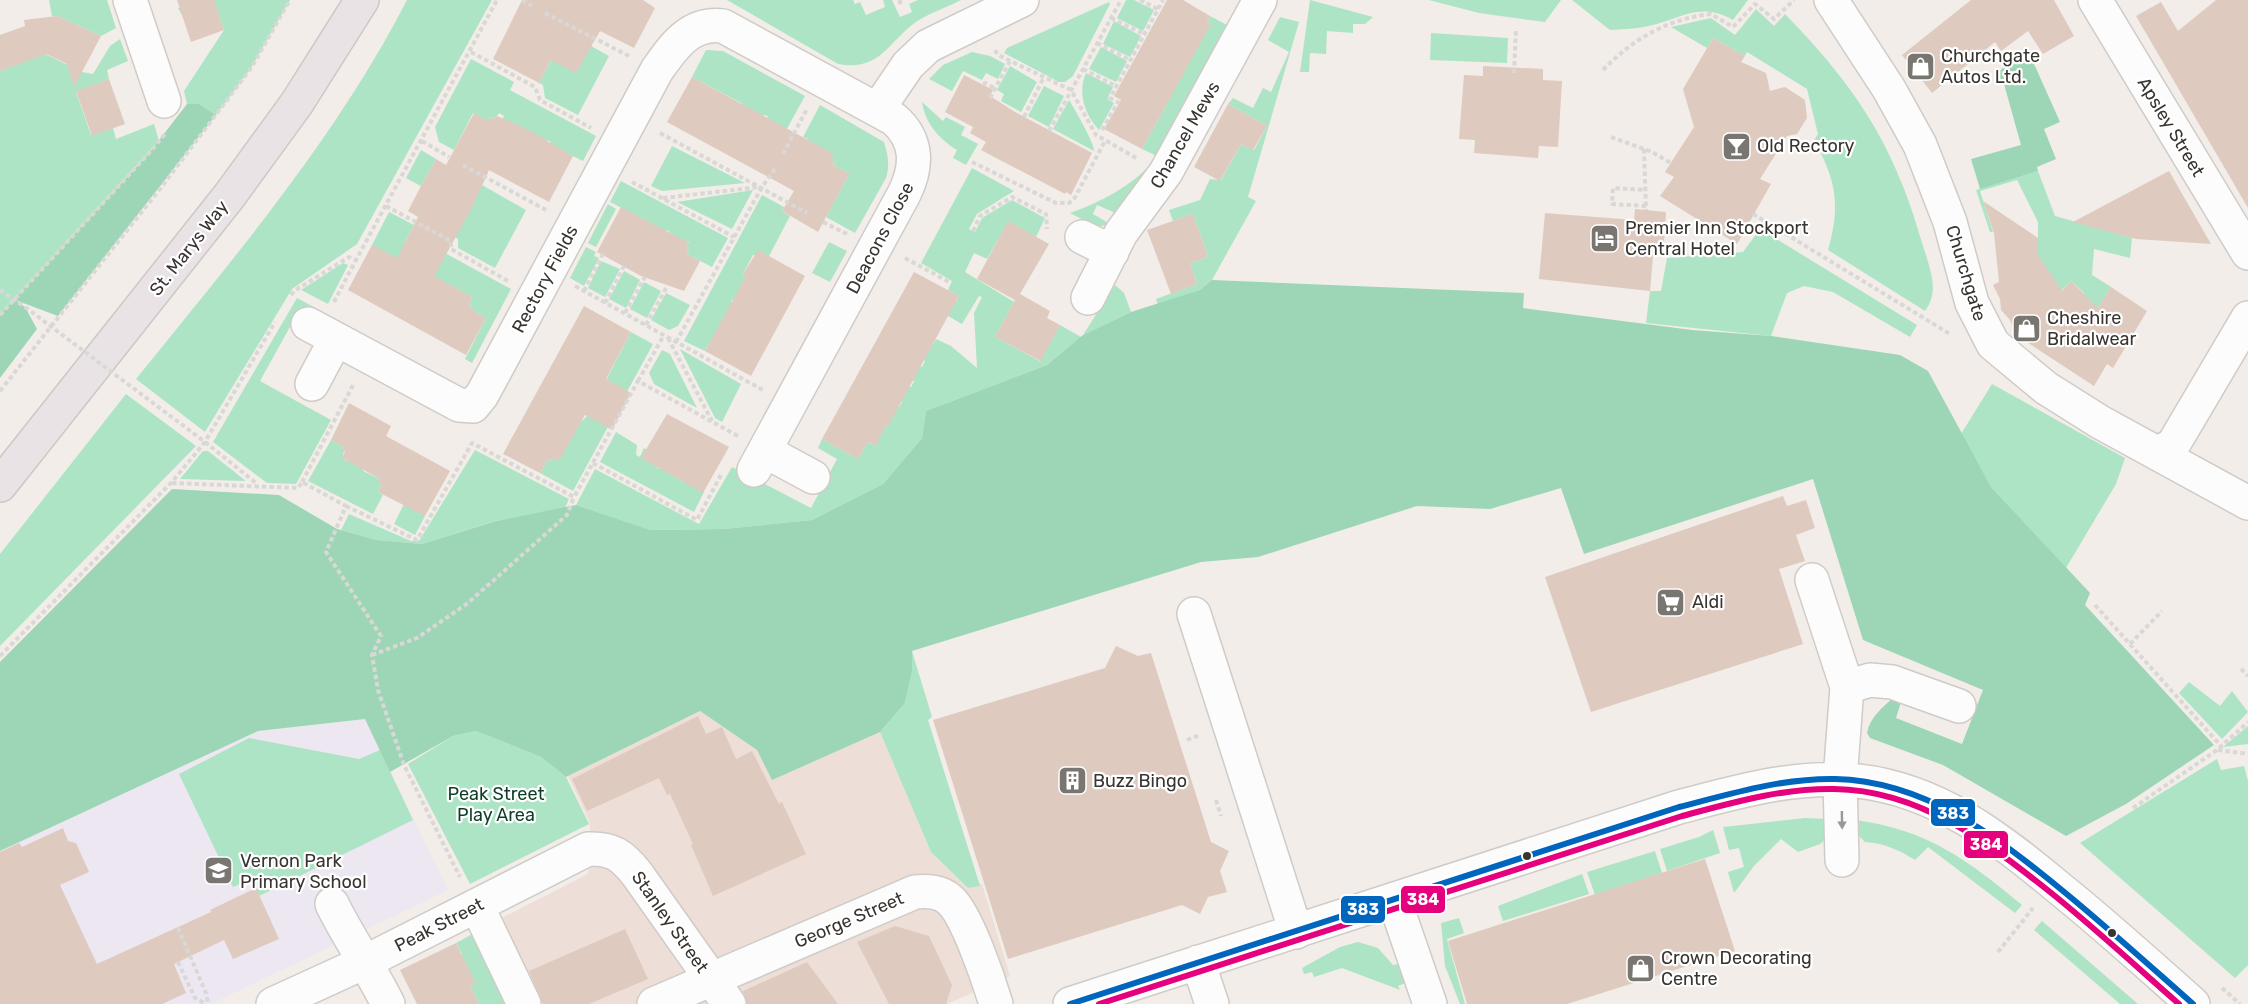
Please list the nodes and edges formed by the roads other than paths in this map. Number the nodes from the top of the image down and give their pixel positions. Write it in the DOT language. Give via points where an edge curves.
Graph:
graph roads {
  1 [pos="130,0"];
  2 [pos="362,0"];
  3 [pos="1260,0"];
  4 [pos="1831,0"];
  5 [pos="2096,0"];
  6 [pos="1001,7"];
  7 [pos="701,26"];
  8 [pos="164,101"];
  9 [pos="878,109"];
  10 [pos="1082,237"];
  11 [pos="1112,252"];
  12 [pos="2248,254"];
  13 [pos="1088,298"];
  14 [pos="2248,318"];
  15 [pos="312,384"];
  16 [pos="2158,453"];
  17 [pos="813,477"];
  18 [pos="0,485"];
  19 [pos="2248,503"];
  20 [pos="1812,580"];
  21 [pos="1194,614"];
  22 [pos="1847,687"];
  23 [pos="1959,706"];
  24 [pos="1840,780"];
  25 [pos="605,848"];
  26 [pos="1842,860"];
  27 [pos="1394,899"];
  28 [pos="332,904"];
  29 [pos="477,906"];
  30 [pos="1296,932"];
  31 [pos="367,961"];
  32 [pos="1198,962"];
  33 [pos="720,992"];
  34 [pos="2201,997"];
  35 [pos="273,1004"];
  36 [pos="388,1004"];
  37 [pos="524,1004"];
  38 [pos="654,1004"];
  39 [pos="996,1004"];
  40 [pos="1070,1004"];
  41 [pos="1212,1004"];
  42 [pos="1430,1004"];
  1 -- 8 [label="street"];
  2 -- 18 [label="main road, St. Marys Way" via="297,103 230,195"];
  3 -- 11 [label="street, Chancel Mews" via="1166,172"];
  4 -- 16 [label="street, Churchgate" via="1920,145 1950,222 1972,303 1993,344 2046,388"];
  5 -- 12 [label="street, Apsley Street"];
  6 -- 9 [label="street" via="919,53"];
  7 -- 9 [label="street, Deacons Close" via="723,26"];
  7 -- 15 [label="street, Rectory Fields" via="683,36 657,70 482,395 472,406 459,405 305,323"];
  9 -- 17 [label="street, Deacons Close" via="906,132 914,162 911,180 790,405 748,463"];
  10 -- 11 [label="street"];
  11 -- 13 [label="street, Chancel Mews"];
  14 -- 16 [label="street" via="2173,445"];
  16 -- 19 [label="street, Churchgate"];
  20 -- 22 [label="street"];
  21 -- 30 [label="street"];
  22 -- 23 [label="street" via="1870,680 1892,682"];
  22 -- 24 [label="street"];
  24 -- 26 [label="street, one-way"];
  24 -- 27 [label="street" via="1782,783 1699,801"];
  24 -- 34 [label="street" via="1907,791 1980,826"];
  25 -- 29 [label="street, Peak Street" via="588,849"];
  25 -- 33 [label="street, Stanley Street" via="619,854 637,874"];
  27 -- 30 [label="street"];
  27 -- 42 [label="street"];
  28 -- 31 [label="street" via="355,949"];
  29 -- 31 [label="street, Peak Street"];
  29 -- 37 [label="street"];
  30 -- 32 [label="street"];
  31 -- 35 [label="street, Peak Street"];
  31 -- 36 [label="street"];
  32 -- 40 [label="street"];
  32 -- 41 [label="street"];
  33 -- 38 [label="street, George Street"];
  33 -- 39 [label="street, George Street" via="915,892 932,891 950,900 960,913"];
}
